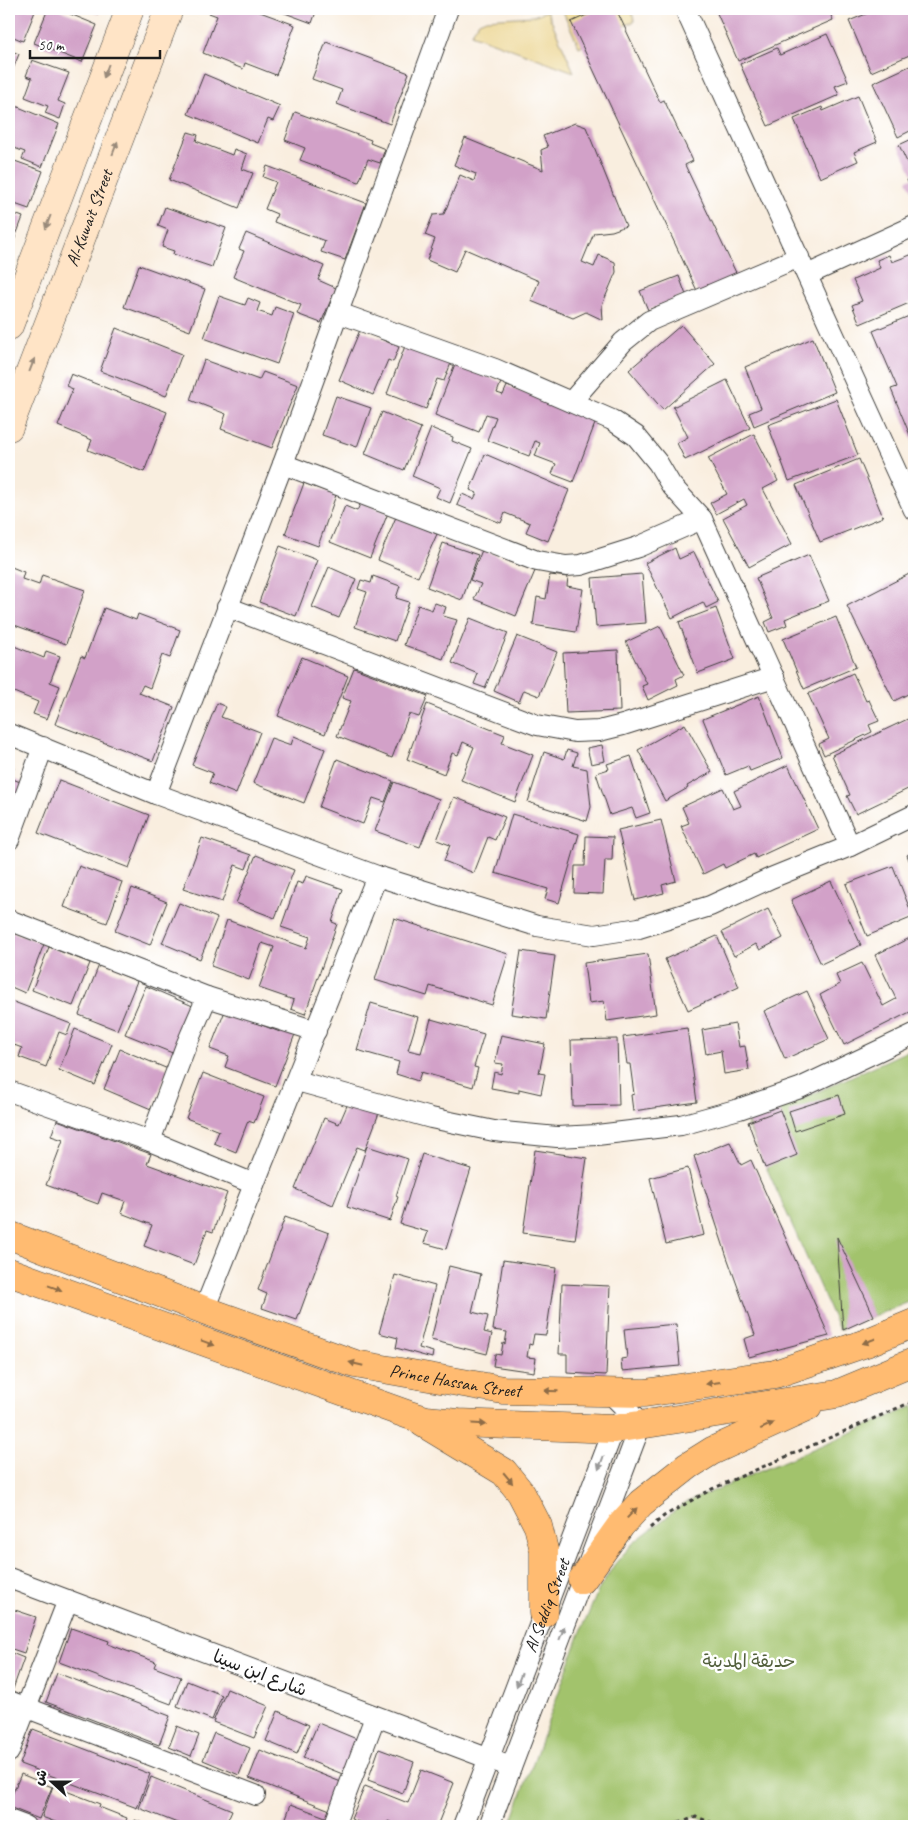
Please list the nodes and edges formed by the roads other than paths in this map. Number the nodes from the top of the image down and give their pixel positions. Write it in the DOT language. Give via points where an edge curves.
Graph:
graph roads {
  1 [pos="130,9"];
  2 [pos="168,9"];
  3 [pos="448,9"];
  4 [pos="685,9"];
  5 [pos="914,226"];
  6 [pos="803,266"];
  7 [pos="22,292"];
  8 [pos="57,301"];
  9 [pos="338,313"];
  10 [pos="9,326"];
  11 [pos="571,402"];
  12 [pos="9,427"];
  13 [pos="283,464"];
  14 [pos="914,510"];
  15 [pos="702,519"];
  16 [pos="227,607"];
  17 [pos="774,677"];
  18 [pos="9,734"];
  19 [pos="43,748"];
  20 [pos="156,794"];
  21 [pos="914,816"];
  22 [pos="9,840"];
  23 [pos="850,846"];
  24 [pos="377,876"];
  25 [pos="9,920"];
  26 [pos="207,997"];
  27 [pos="316,1031"];
  28 [pos="914,1034"];
  29 [pos="297,1080"];
  30 [pos="9,1091"];
  31 [pos="150,1141"];
  32 [pos="254,1184"];
  33 [pos="9,1235"];
  34 [pos="9,1272"];
  35 [pos="204,1310"];
  36 [pos="914,1323"];
  37 [pos="914,1362"];
  38 [pos="837,1394"];
  39 [pos="628,1410"];
  40 [pos="409,1415"];
  41 [pos="9,1578"];
  42 [pos="582,1580"];
  43 [pos="68,1600"];
  44 [pos="544,1613"];
  45 [pos="17,1704"];
  46 [pos="375,1716"];
  47 [pos="9,1752"];
  48 [pos="488,1759"];
  49 [pos="511,1767"];
  50 [pos="255,1795"];
  51 [pos="9,1820"];
  52 [pos="25,1826"];
  53 [pos="334,1826"];
  54 [pos="463,1826"];
  55 [pos="489,1826"];
  1 -- 7 [label="main road, Al-Kuwait Street, one-way"];
  8 -- 2 [label="main road, Al-Kuwait Street, one-way"];
  3 -- 9 [label="street"];
  4 -- 6 [label="street"];
  5 -- 6 [label="street"];
  6 -- 11 [label="street" via="648,321 623,342"];
  6 -- 14 [label="street"];
  7 -- 8 [label="main road"];
  7 -- 10 [label="main road, Al-Kuwait Street"];
  12 -- 8 [label="main road, Al-Kuwait Street, one-way"];
  9 -- 11 [label="street" via="495,369"];
  9 -- 13 [label="street"];
  11 -- 15 [label="street" via="612,420 636,436 671,485"];
  13 -- 15 [label="street" via="537,561 566,566 581,565 638,547"];
  13 -- 16 [label="street"];
  15 -- 17 [label="street"];
  16 -- 17 [label="street" via="537,725 575,732 599,732"];
  16 -- 20 [label="street"];
  17 -- 23 [label="street"];
  18 -- 19 [label="street"];
  19 -- 20 [label="street"];
  19 -- 22 [label="street"];
  20 -- 24 [label="street"];
  21 -- 23 [label="street"];
  23 -- 24 [label="street" via="710,906 639,928 594,935 537,926"];
  24 -- 27 [label="street"];
  25 -- 26 [label="street"];
  26 -- 27 [label="street"];
  26 -- 31 [label="street"];
  27 -- 29 [label="street"];
  28 -- 29 [label="street" via="800,1088 739,1108 681,1125 597,1136 557,1137 494,1131 431,1118"];
  29 -- 32 [label="street"];
  30 -- 31 [label="street"];
  31 -- 32 [label="street"];
  32 -- 35 [label="street"];
  33 -- 35 [label="main road, Prince Hassan Street"];
  34 -- 40 [label="main road, Prince Hassan Street, one-way"];
  39 -- 35 [label="main road, Prince Hassan Street, one-way" via="355,1364"];
  36 -- 39 [label="main road, Prince Hassan Street, one-way" via="775,1374"];
  37 -- 38 [label="main road, Prince Hassan Street"];
  38 -- 39 [label="main road, Prince Hassan Street"];
  42 -- 38 [label="main road, one-way" via="621,1525 642,1503 688,1466"];
  40 -- 39 [label="main road, Prince Hassan Street, one-way" via="458,1423"];
  39 -- 42 [label="street, Al Seddiq Street"];
  39 -- 44 [label="street, Al Seddiq Street, one-way"];
  40 -- 44 [label="main road, one-way" via="504,1472 520,1493 538,1526 544,1550"];
  41 -- 43 [label="street, شارع ابن سينا"];
  49 -- 42 [label="street, Al Seddiq Street, one-way"];
  43 -- 45 [label="street"];
  43 -- 46 [label="street, شارع ابن سينا"];
  44 -- 48 [label="street, Al Seddiq Street, one-way"];
  45 -- 47 [label="street"];
  45 -- 50 [label="street"];
  46 -- 48 [label="street, شارع ابن سينا"];
  46 -- 53 [label="street"];
  48 -- 49 [label="street, شارع ابن سينا"];
  48 -- 54 [label="street, Al Seddiq Street"];
  49 -- 55 [label="street, Al Seddiq Street"];
  51 -- 52 [label="street"];
}
